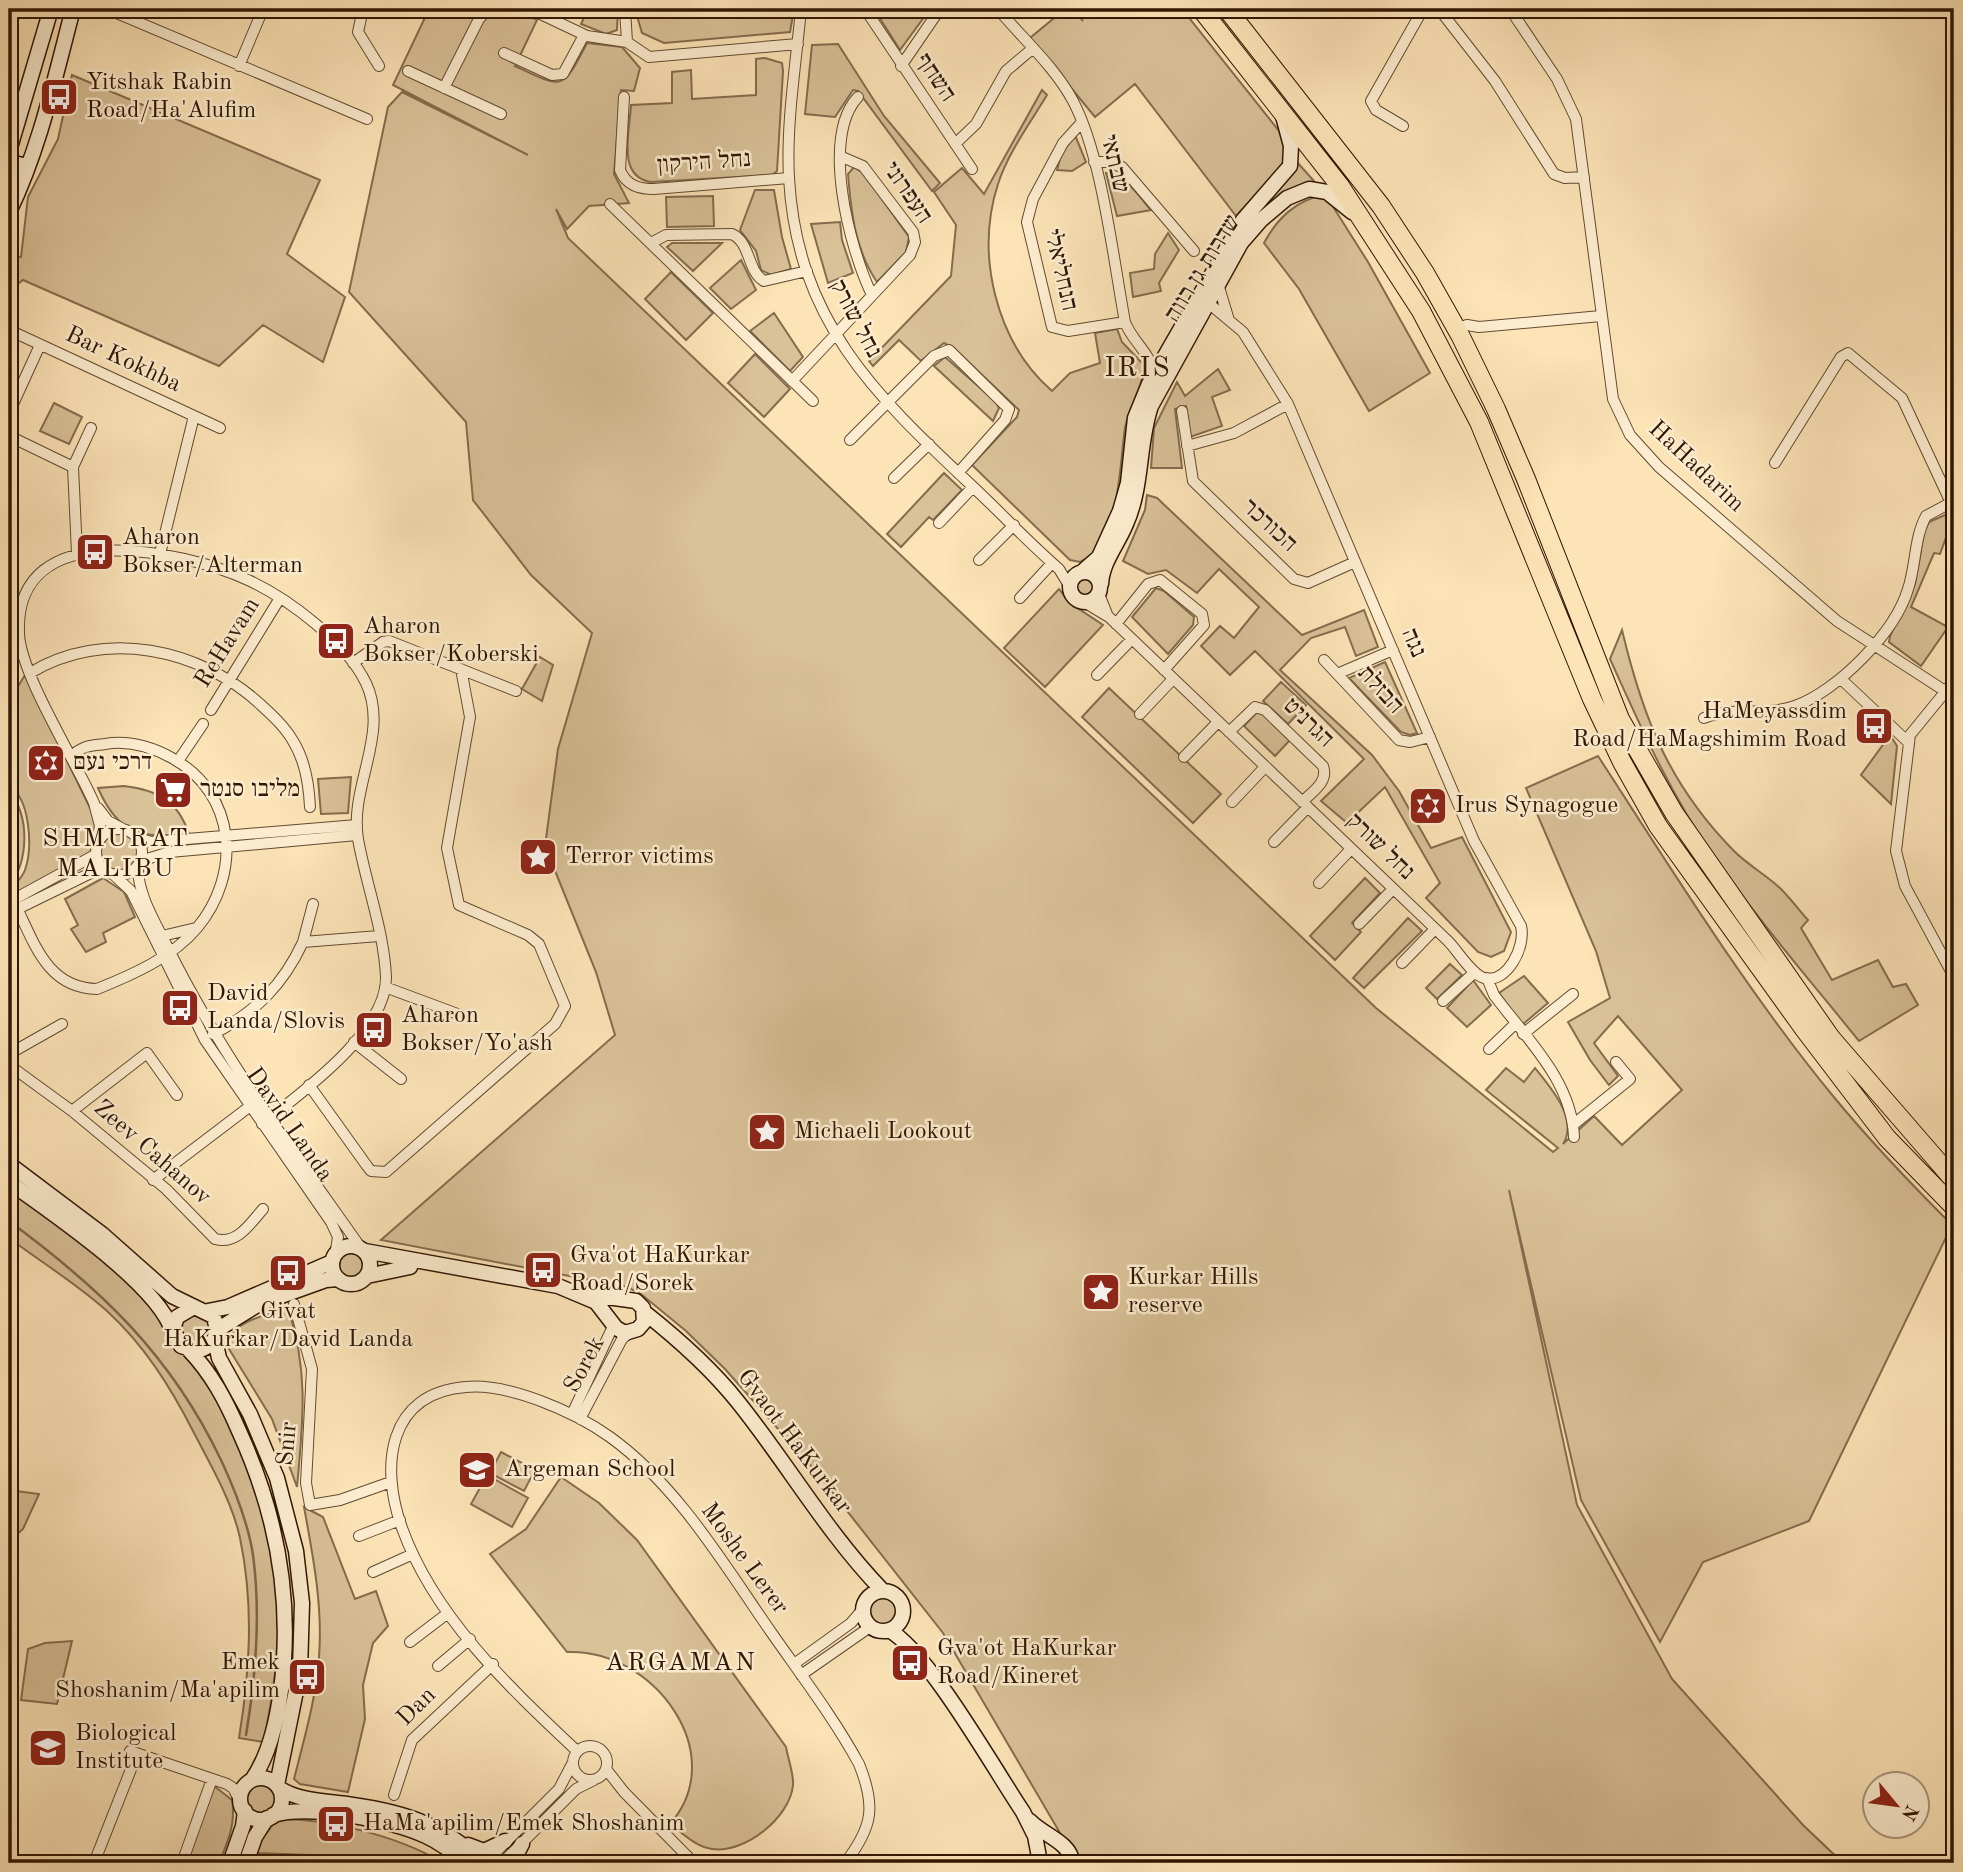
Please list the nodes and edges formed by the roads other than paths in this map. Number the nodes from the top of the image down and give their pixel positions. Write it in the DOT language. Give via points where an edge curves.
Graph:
graph roads {
  1 [pos="51,9"];
  2 [pos="73,9"];
  3 [pos="107,9"];
  4 [pos="263,9"];
  5 [pos="363,9"];
  6 [pos="488,9"];
  7 [pos="530,9"];
  8 [pos="625,9"];
  9 [pos="801,9"];
  10 [pos="865,9"];
  11 [pos="940,9"];
  12 [pos="998,9"];
  13 [pos="1201,9"];
  14 [pos="1227,9"];
  15 [pos="1423,9"];
  16 [pos="1439,9"];
  17 [pos="1510,9"];
  18 [pos="584,35"];
  19 [pos="627,42"];
  20 [pos="798,44"];
  21 [pos="1031,49"];
  22 [pos="504,53"];
  23 [pos="239,66"];
  24 [pos="379,66"];
  25 [pos="901,66"];
  26 [pos="408,71"];
  27 [pos="444,88"];
  28 [pos="624,97"];
  29 [pos="858,97"];
  30 [pos="25,101"];
  31 [pos="1281,111"];
  32 [pos="501,114"];
  33 [pos="367,119"];
  34 [pos="9,121"];
  35 [pos="1082,122"];
  36 [pos="1403,126"];
  37 [pos="955,144"];
  38 [pos="9,150"];
  39 [pos="842,157"];
  40 [pos="9,162"];
  41 [pos="1094,162"];
  42 [pos="28,166"];
  43 [pos="972,170"];
  44 [pos="1584,177"];
  45 [pos="789,178"];
  46 [pos="610,204"];
  47 [pos="9,212"];
  48 [pos="1370,229"];
  49 [pos="651,243"];
  50 [pos="1194,251"];
  51 [pos="807,271"];
  52 [pos="1211,285"];
  53 [pos="873,295"];
  54 [pos="1207,303"];
  55 [pos="1601,316"];
  56 [pos="1228,317"];
  57 [pos="1125,322"];
  58 [pos="1457,329"];
  59 [pos="9,330"];
  60 [pos="834,334"];
  61 [pos="1171,344"];
  62 [pos="40,345"];
  63 [pos="1143,350"];
  64 [pos="1153,376"];
  65 [pos="792,381"];
  66 [pos="813,401"];
  67 [pos="886,404"];
  68 [pos="1288,404"];
  69 [pos="1182,411"];
  70 [pos="9,414"];
  71 [pos="194,416"];
  72 [pos="91,428"];
  73 [pos="220,428"];
  74 [pos="9,436"];
  75 [pos="850,440"];
  76 [pos="929,444"];
  77 [pos="1187,446"];
  78 [pos="1775,463"];
  79 [pos="73,467"];
  80 [pos="958,472"];
  81 [pos="894,478"];
  82 [pos="973,487"];
  83 [pos="1953,502"];
  84 [pos="939,523"];
  85 [pos="1014,525"];
  86 [pos="78,553"];
  87 [pos="160,554"];
  88 [pos="979,560"];
  89 [pos="1355,562"];
  90 [pos="1056,566"];
  91 [pos="1080,572"];
  92 [pos="1070,587"];
  93 [pos="1100,589"];
  94 [pos="280,598"];
  95 [pos="1020,598"];
  96 [pos="1084,602"];
  97 [pos="1113,621"];
  98 [pos="1132,639"];
  99 [pos="1871,646"];
  100 [pos="1393,650"];
  101 [pos="1324,660"];
  102 [pos="353,663"];
  103 [pos="461,669"];
  104 [pos="1164,670"];
  105 [pos="30,673"];
  106 [pos="1337,674"];
  107 [pos="1097,675"];
  108 [pos="1174,679"];
  109 [pos="1841,679"];
  110 [pos="230,680"];
  111 [pos="1954,681"];
  112 [pos="516,691"];
  113 [pos="1945,691"];
  114 [pos="211,710"];
  115 [pos="1140,714"];
  116 [pos="1704,718"];
  117 [pos="1218,722"];
  118 [pos="203,724"];
  119 [pos="1229,732"];
  120 [pos="1430,737"];
  121 [pos="1908,742"];
  122 [pos="72,756"];
  123 [pos="1184,757"];
  124 [pos="178,761"];
  125 [pos="1265,767"];
  126 [pos="1232,802"];
  127 [pos="94,803"];
  128 [pos="1305,805"];
  129 [pos="310,807"];
  130 [pos="124,830"];
  131 [pos="357,830"];
  132 [pos="136,837"];
  133 [pos="227,841"];
  134 [pos="1274,842"];
  135 [pos="1351,849"];
  136 [pos="95,851"];
  137 [pos="139,864"];
  138 [pos="101,868"];
  139 [pos="114,876"];
  140 [pos="1319,883"];
  141 [pos="1394,890"];
  142 [pos="313,904"];
  143 [pos="12,907"];
  144 [pos="1359,925"];
  145 [pos="197,928"];
  146 [pos="1435,929"];
  147 [pos="379,936"];
  148 [pos="159,940"];
  149 [pos="303,942"];
  150 [pos="166,954"];
  151 [pos="1402,962"];
  152 [pos="1475,972"];
  153 [pos="1954,977"];
  154 [pos="1487,978"];
  155 [pos="385,987"];
  156 [pos="1573,994"];
  157 [pos="1443,1001"];
  158 [pos="463,1016"];
  159 [pos="62,1024"];
  160 [pos="1515,1024"];
  161 [pos="213,1034"];
  162 [pos="1523,1034"];
  163 [pos="354,1042"];
  164 [pos="1489,1049"];
  165 [pos="9,1054"];
  166 [pos="1616,1062"];
  167 [pos="9,1065"];
  168 [pos="401,1079"];
  169 [pos="309,1085"];
  170 [pos="177,1095"];
  171 [pos="249,1107"];
  172 [pos="72,1111"];
  173 [pos="266,1121"];
  174 [pos="1574,1124"];
  175 [pos="1574,1137"];
  176 [pos="9,1164"];
  177 [pos="153,1180"];
  178 [pos="1954,1180"];
  179 [pos="9,1182"];
  180 [pos="1954,1207"];
  181 [pos="263,1209"];
  182 [pos="363,1250"];
  183 [pos="333,1259"];
  184 [pos="429,1265"];
  185 [pos="368,1276"];
  186 [pos="338,1279"];
  187 [pos="578,1293"];
  188 [pos="622,1301"];
  189 [pos="294,1304"];
  190 [pos="201,1309"];
  191 [pos="644,1312"];
  192 [pos="612,1321"];
  193 [pos="634,1331"];
  194 [pos="216,1335"];
  195 [pos="174,1336"];
  196 [pos="189,1350"];
  197 [pos="696,1359"];
  198 [pos="576,1416"];
  199 [pos="391,1482"];
  200 [pos="400,1521"];
  201 [pos="359,1536"];
  202 [pos="413,1554"];
  203 [pos="373,1572"];
  204 [pos="871,1599"];
  205 [pos="448,1613"];
  206 [pos="902,1617"];
  207 [pos="870,1627"];
  208 [pos="889,1630"];
  209 [pos="470,1639"];
  210 [pos="410,1642"];
  211 [pos="493,1664"];
  212 [pos="794,1664"];
  213 [pos="925,1665"];
  214 [pos="438,1667"];
  215 [pos="801,1675"];
  216 [pos="577,1751"];
  217 [pos="572,1764"];
  218 [pos="606,1769"];
  219 [pos="212,1779"];
  220 [pos="594,1780"];
  221 [pos="250,1782"];
  222 [pos="227,1784"];
  223 [pos="278,1787"];
  224 [pos="394,1795"];
  225 [pos="243,1807"];
  226 [pos="1023,1812"];
  227 [pos="270,1817"];
  228 [pos="460,1841"];
  229 [pos="505,1841"];
  230 [pos="522,1844"];
  231 [pos="1062,1845"];
  232 [pos="1038,1861"];
  233 [pos="1073,1862"];
  234 [pos="94,1863"];
  235 [pos="181,1863"];
  236 [pos="230,1863"];
  237 [pos="246,1863"];
  238 [pos="466,1863"];
  239 [pos="485,1863"];
  240 [pos="502,1863"];
  241 [pos="512,1863"];
  242 [pos="694,1863"];
  243 [pos="845,1863"];
  1 -- 30 [label="street"];
  2 -- 42 [label="street"];
  3 -- 23 [label="street"];
  4 -- 23 [label="street"];
  5 -- 24 [label="street" via="358,32"];
  6 -- 27 [label="street"];
  7 -- 18 [label="street"];
  8 -- 19 [label="street"];
  9 -- 20 [label="street, נחל שורק"];
  10 -- 25 [label="street, השחף"];
  11 -- 25 [label="street"];
  12 -- 21 [label="street, שבתאי"];
  13 -- 31 [label="highway"];
  14 -- 58 [label="highway" via="1381,206"];
  15 -- 36 [label="street" via="1371,101 1376,110"];
  16 -- 44 [label="street" via="1495,81 1554,174"];
  17 -- 44 [label="street, HaHadarim" via="1572,107"];
  18 -- 19 [label="street"];
  18 -- 22 [label="street" via="563,74 552,75"];
  19 -- 20 [label="street" via="639,53 658,59"];
  20 -- 45 [label="street, נחל שורק"];
  21 -- 35 [label="street, שבתאי" via="1072,100"];
  21 -- 37 [label="street" via="1006,71 976,124"];
  23 -- 33 [label="street"];
  25 -- 37 [label="street, השחף"];
  26 -- 27 [label="street"];
  27 -- 32 [label="street"];
  28 -- 45 [label="street, נחל הירקון" via="620,170 637,187"];
  29 -- 39 [label="street, העפרוני" via="845,116"];
  30 -- 34 [label="street"];
  30 -- 38 [label="street"];
  31 -- 48 [label="highway"];
  31 -- 52 [label="street, שדרות גן רווה" via="1291,146 1290,166 1243,220"];
  35 -- 41 [label="street, שבתאי"];
  35 -- 57 [label="street, הנחליאלי" via="1063,143 1033,199 1028,230 1052,327 1062,332"];
  37 -- 43 [label="street, השחף"];
  38 -- 42 [label="street"];
  39 -- 53 [label="street, העפרוני" via="848,233"];
  39 -- 53 [label="street, העפרוני" via="863,166 916,237 910,255"];
  40 -- 42 [label="street"];
  41 -- 50 [label="street" via="1122,167"];
  41 -- 57 [label="street, שבתאי"];
  42 -- 47 [label="street"];
  44 -- 55 [label="street, HaHadarim"];
  45 -- 51 [label="street, נחל שורק"];
  46 -- 49 [label="street"];
  48 -- 52 [label="street, שדרות גן רווה" via="1331,194 1302,191 1254,226"];
  48 -- 180 [label="highway" via="1421,311 1479,422 1592,699 1658,826 1887,1138"];
  49 -- 51 [label="street" via="666,235 732,234 744,246 756,276 764,281"];
  49 -- 65 [label="street"];
  51 -- 60 [label="street, נחל שורק"];
  52 -- 54 [label="street, שדרות גן רווה"];
  52 -- 56 [label="street, נגה"];
  52 -- 61 [label="street, שדרות גן רווה"];
  53 -- 60 [label="street, העפרוני"];
  54 -- 56 [label="street, נגה"];
  54 -- 93 [label="street, שדרות גן רווה" via="1151,405 1135,498 1102,571"];
  55 -- 58 [label="street"];
  55 -- 99 [label="street, HaHadarim" via="1613,399 1630,435 1659,467"];
  56 -- 68 [label="street, נגה" via="1243,332"];
  57 -- 63 [label="street, שבתאי"];
  58 -- 178 [label="highway" via="1496,408 1636,751 1831,1038"];
  59 -- 62 [label="street, Bar Kokhba"];
  60 -- 65 [label="street, העפרוני"];
  60 -- 67 [label="street, נחל שורק"];
  61 -- 63 [label="street" via="1156,352"];
  61 -- 64 [label="street, שדרות גן רווה"];
  62 -- 70 [label="street"];
  62 -- 71 [label="street, Bar Kokhba"];
  63 -- 64 [label="street, שבתאי" via="1151,361"];
  64 -- 91 [label="street, שדרות גן רווה" via="1135,418 1120,512 1099,557"];
  65 -- 66 [label="street"];
  67 -- 75 [label="street"];
  67 -- 76 [label="street, נחל שורק"];
  67 -- 80 [label="street" via="934,356 949,350 1007,404 1004,420"];
  68 -- 77 [label="street" via="1234,433"];
  68 -- 89 [label="street, נגה"];
  69 -- 77 [label="street, הכורכר"];
  71 -- 73 [label="street, Bar Kokhba"];
  71 -- 87 [label="street"];
  72 -- 79 [label="street"];
  74 -- 79 [label="street"];
  76 -- 80 [label="street, נחל שורק"];
  76 -- 81 [label="street"];
  77 -- 89 [label="street, הכורכר" via="1199,488 1299,583"];
  78 -- 83 [label="street" via="1834,367 1848,353 1902,398"];
  79 -- 86 [label="street"];
  80 -- 82 [label="street, נחל שורק"];
  82 -- 84 [label="street"];
  82 -- 85 [label="street, נחל שורק"];
  83 -- 99 [label="street" via="1926,516 1903,603"];
  85 -- 88 [label="street"];
  85 -- 90 [label="street, נחל שורק"];
  86 -- 87 [label="street"];
  86 -- 105 [label="street" via="43,572 24,602 19,632"];
  87 -- 94 [label="street" via="217,568"];
  89 -- 100 [label="street, נגה"];
  90 -- 91 [label="street"];
  90 -- 92 [label="street, נחל שורק"];
  90 -- 95 [label="street"];
  91 -- 92 [label="street"];
  91 -- 93 [label="street" via="1092,573"];
  92 -- 96 [label="street" via="1073,596"];
  93 -- 96 [label="street"];
  93 -- 97 [label="street, נחל שורק"];
  94 -- 102 [label="street" via="318,627"];
  94 -- 110 [label="street, ReHavam"];
  96 -- 97 [label="street, נחל שורק"];
  97 -- 98 [label="street, נחל שורק"];
  97 -- 104 [label="street" via="1148,584 1160,580 1202,614 1205,625"];
  98 -- 104 [label="street, נחל שורק"];
  98 -- 107 [label="street"];
  99 -- 109 [label="street"];
  99 -- 113 [label="street, HaHadarim"];
  100 -- 106 [label="street, הבזלת"];
  100 -- 120 [label="street, נגה"];
  101 -- 106 [label="street, הבזלת"];
  102 -- 103 [label="street" via="389,641"];
  102 -- 131 [label="street" via="370,694 374,723"];
  103 -- 112 [label="street"];
  103 -- 169 [label="street" via="470,717 447,848 459,905 539,944 564,1000 563,1013 386,1172 371,1171"];
  104 -- 108 [label="street, נחל שורק"];
  105 -- 110 [label="street" via="74,656 133,647 179,656"];
  105 -- 122 [label="street"];
  106 -- 120 [label="street, הבזלת" via="1399,740"];
  108 -- 115 [label="street"];
  108 -- 117 [label="street, נחל שורק"];
  109 -- 116 [label="street" via="1794,706"];
  109 -- 121 [label="street"];
  110 -- 114 [label="street, ReHavam"];
  110 -- 129 [label="street" via="293,740 306,775"];
  111 -- 113 [label="street"];
  113 -- 121 [label="street"];
  117 -- 119 [label="street, נחל שורק"];
  117 -- 123 [label="street"];
  118 -- 124 [label="street, ReHavam"];
  119 -- 125 [label="street, נחל שורק"];
  119 -- 128 [label="street, הגרניט" via="1255,707 1265,710 1325,772"];
  120 -- 154 [label="street, נגה" via="1484,863 1521,926 1524,942 1519,957"];
  121 -- 153 [label="street" via="1897,860 1905,886"];
  122 -- 124 [label="street" via="80,747 133,743"];
  122 -- 127 [label="street"];
  124 -- 133 [label="street" via="207,788 221,813"];
  125 -- 126 [label="street"];
  125 -- 128 [label="street, נחל שורק"];
  127 -- 130 [label="street" via="108,821"];
  127 -- 136 [label="street" via="100,826"];
  128 -- 134 [label="street"];
  128 -- 135 [label="street, נחל שורק"];
  130 -- 132 [label="street"];
  130 -- 136 [label="street" via="110,831"];
  131 -- 133 [label="street"];
  131 -- 147 [label="street"];
  132 -- 133 [label="street" via="151,842"];
  132 -- 137 [label="street" via="142,849"];
  133 -- 137 [label="street" via="170,852"];
  133 -- 145 [label="street" via="228,860 221,884"];
  135 -- 140 [label="street"];
  135 -- 141 [label="street, נחל שורק"];
  136 -- 138 [label="street"];
  136 -- 143 [label="street"];
  137 -- 139 [label="street" via="127,874"];
  137 -- 148 [label="street, David Landa" via="140,885"];
  138 -- 139 [label="street"];
  138 -- 143 [label="street"];
  139 -- 148 [label="street, David Landa" via="131,891"];
  141 -- 144 [label="street"];
  141 -- 146 [label="street, נחל שורק"];
  142 -- 149 [label="street"];
  143 -- 150 [label="street" via="51,971 89,989 108,985"];
  145 -- 148 [label="street"];
  145 -- 150 [label="street"];
  146 -- 151 [label="street"];
  146 -- 152 [label="street, נחל שורק"];
  147 -- 149 [label="street"];
  147 -- 155 [label="street"];
  148 -- 150 [label="street, David Landa"];
  149 -- 161 [label="street" via="272,993"];
  150 -- 161 [label="street, David Landa"];
  150 -- 171 [label="street, David Landa" via="205,1040"];
  152 -- 154 [label="street, נחל שורק"];
  152 -- 157 [label="street"];
  154 -- 160 [label="street"];
  155 -- 158 [label="street"];
  155 -- 163 [label="street" via="378,1009"];
  156 -- 162 [label="street"];
  159 -- 165 [label="street"];
  160 -- 162 [label="street"];
  160 -- 164 [label="street"];
  161 -- 173 [label="street, David Landa"];
  162 -- 174 [label="street" via="1565,1093"];
  163 -- 168 [label="street"];
  163 -- 169 [label="street"];
  166 -- 174 [label="street" via="1630,1079"];
  167 -- 172 [label="street, Zeev Cahanov"];
  169 -- 173 [label="street"];
  170 -- 172 [label="street" via="147,1053"];
  171 -- 173 [label="street, David Landa"];
  171 -- 177 [label="street"];
  172 -- 177 [label="street, Zeev Cahanov"];
  173 -- 182 [label="street, David Landa"];
  173 -- 183 [label="street, David Landa" via="336,1231"];
  174 -- 175 [label="street"];
  176 -- 190 [label="street" via="102,1234 172,1296"];
  177 -- 181 [label="street, Zeev Cahanov" via="215,1239 224,1242 241,1233"];
  179 -- 195 [label="street" via="141,1287 167,1316"];
  182 -- 183 [label="street" via="346,1247"];
  182 -- 184 [label="street"];
  182 -- 185 [label="street" via="371,1266"];
  183 -- 186 [label="street"];
  183 -- 190 [label="street" via="228,1307"];
  184 -- 185 [label="street"];
  184 -- 187 [label="street" via="538,1280"];
  185 -- 186 [label="street" via="351,1285"];
  186 -- 194 [label="street" via="259,1304"];
  187 -- 188 [label="street"];
  187 -- 192 [label="street" via="596,1302"];
  188 -- 191 [label="street" via="636,1301"];
  188 -- 192 [label="street" via="613,1310"];
  189 -- 199 [label="street, Snir" via="312,1369 305,1490 310,1505"];
  190 -- 194 [label="street" via="213,1316"];
  190 -- 195 [label="street" via="177,1317"];
  191 -- 193 [label="street" via="644,1322"];
  191 -- 197 [label="street, Gvaot HaKurkar"];
  192 -- 193 [label="street" via="620,1331"];
  192 -- 198 [label="street, Sorek"];
  193 -- 197 [label="street, Gvaot HaKurkar" via="660,1335"];
  193 -- 198 [label="street, Sorek" via="622,1339"];
  194 -- 196 [label="street" via="204,1349"];
  194 -- 223 [label="street" via="219,1357 277,1478 296,1550 302,1603 300,1671"];
  195 -- 196 [label="street"];
  196 -- 221 [label="street" via="217,1386 252,1460 269,1504 279,1553 285,1604 284,1670 270,1743"];
  197 -- 204 [label="street, Gvaot HaKurkar" via="759,1428 852,1557"];
  198 -- 199 [label="street, Moshe Lerer" via="496,1389 448,1390 415,1408 397,1430"];
  198 -- 212 [label="street, Moshe Lerer" via="609,1436 663,1483"];
  199 -- 200 [label="street, Moshe Lerer"];
  200 -- 201 [label="street"];
  200 -- 202 [label="street, Moshe Lerer"];
  202 -- 203 [label="street"];
  202 -- 205 [label="street, Moshe Lerer"];
  204 -- 206 [label="street" via="895,1594"];
  204 -- 207 [label="street"];
  204 -- 212 [label="street" via="851,1623"];
  205 -- 209 [label="street, Moshe Lerer"];
  205 -- 210 [label="street"];
  206 -- 208 [label="street"];
  206 -- 213 [label="street"];
  207 -- 208 [label="street"];
  207 -- 215 [label="street"];
  208 -- 213 [label="street"];
  209 -- 211 [label="street, Moshe Lerer"];
  209 -- 214 [label="street"];
  211 -- 216 [label="street, Moshe Lerer"];
  211 -- 224 [label="street, Dan" via="412,1740"];
  212 -- 215 [label="street, Moshe Lerer"];
  213 -- 226 [label="street"];
  215 -- 243 [label="street, Moshe Lerer" via="852,1751 869,1790 866,1830"];
  216 -- 217 [label="street"];
  216 -- 218 [label="street" via="587,1745 599,1748 606,1757"];
  217 -- 220 [label="street" via="579,1776"];
  217 -- 229 [label="street" via="559,1789"];
  218 -- 220 [label="street"];
  218 -- 242 [label="street"];
  219 -- 222 [label="street"];
  219 -- 234 [label="street" via="134,1753"];
  219 -- 235 [label="street"];
  220 -- 230 [label="street" via="576,1789"];
  221 -- 222 [label="street"];
  221 -- 223 [label="street" via="266,1778"];
  221 -- 225 [label="street" via="242,1792"];
  222 -- 225 [label="street"];
  223 -- 227 [label="street" via="281,1803"];
  223 -- 228 [label="street" via="304,1798 411,1817"];
  225 -- 227 [label="street" via="254,1818"];
  225 -- 236 [label="street" via="243,1826"];
  226 -- 231 [label="street" via="1042,1833"];
  226 -- 232 [label="street" via="1035,1836"];
  227 -- 237 [label="street" via="255,1837"];
  227 -- 238 [label="street" via="298,1810 384,1824 431,1839"];
  228 -- 229 [label="street" via="484,1851"];
  228 -- 239 [label="street"];
  229 -- 239 [label="street"];
  230 -- 240 [label="street"];
  230 -- 241 [label="street"];
  231 -- 232 [label="street" via="1048,1845"];
  231 -- 233 [label="street"];
}
